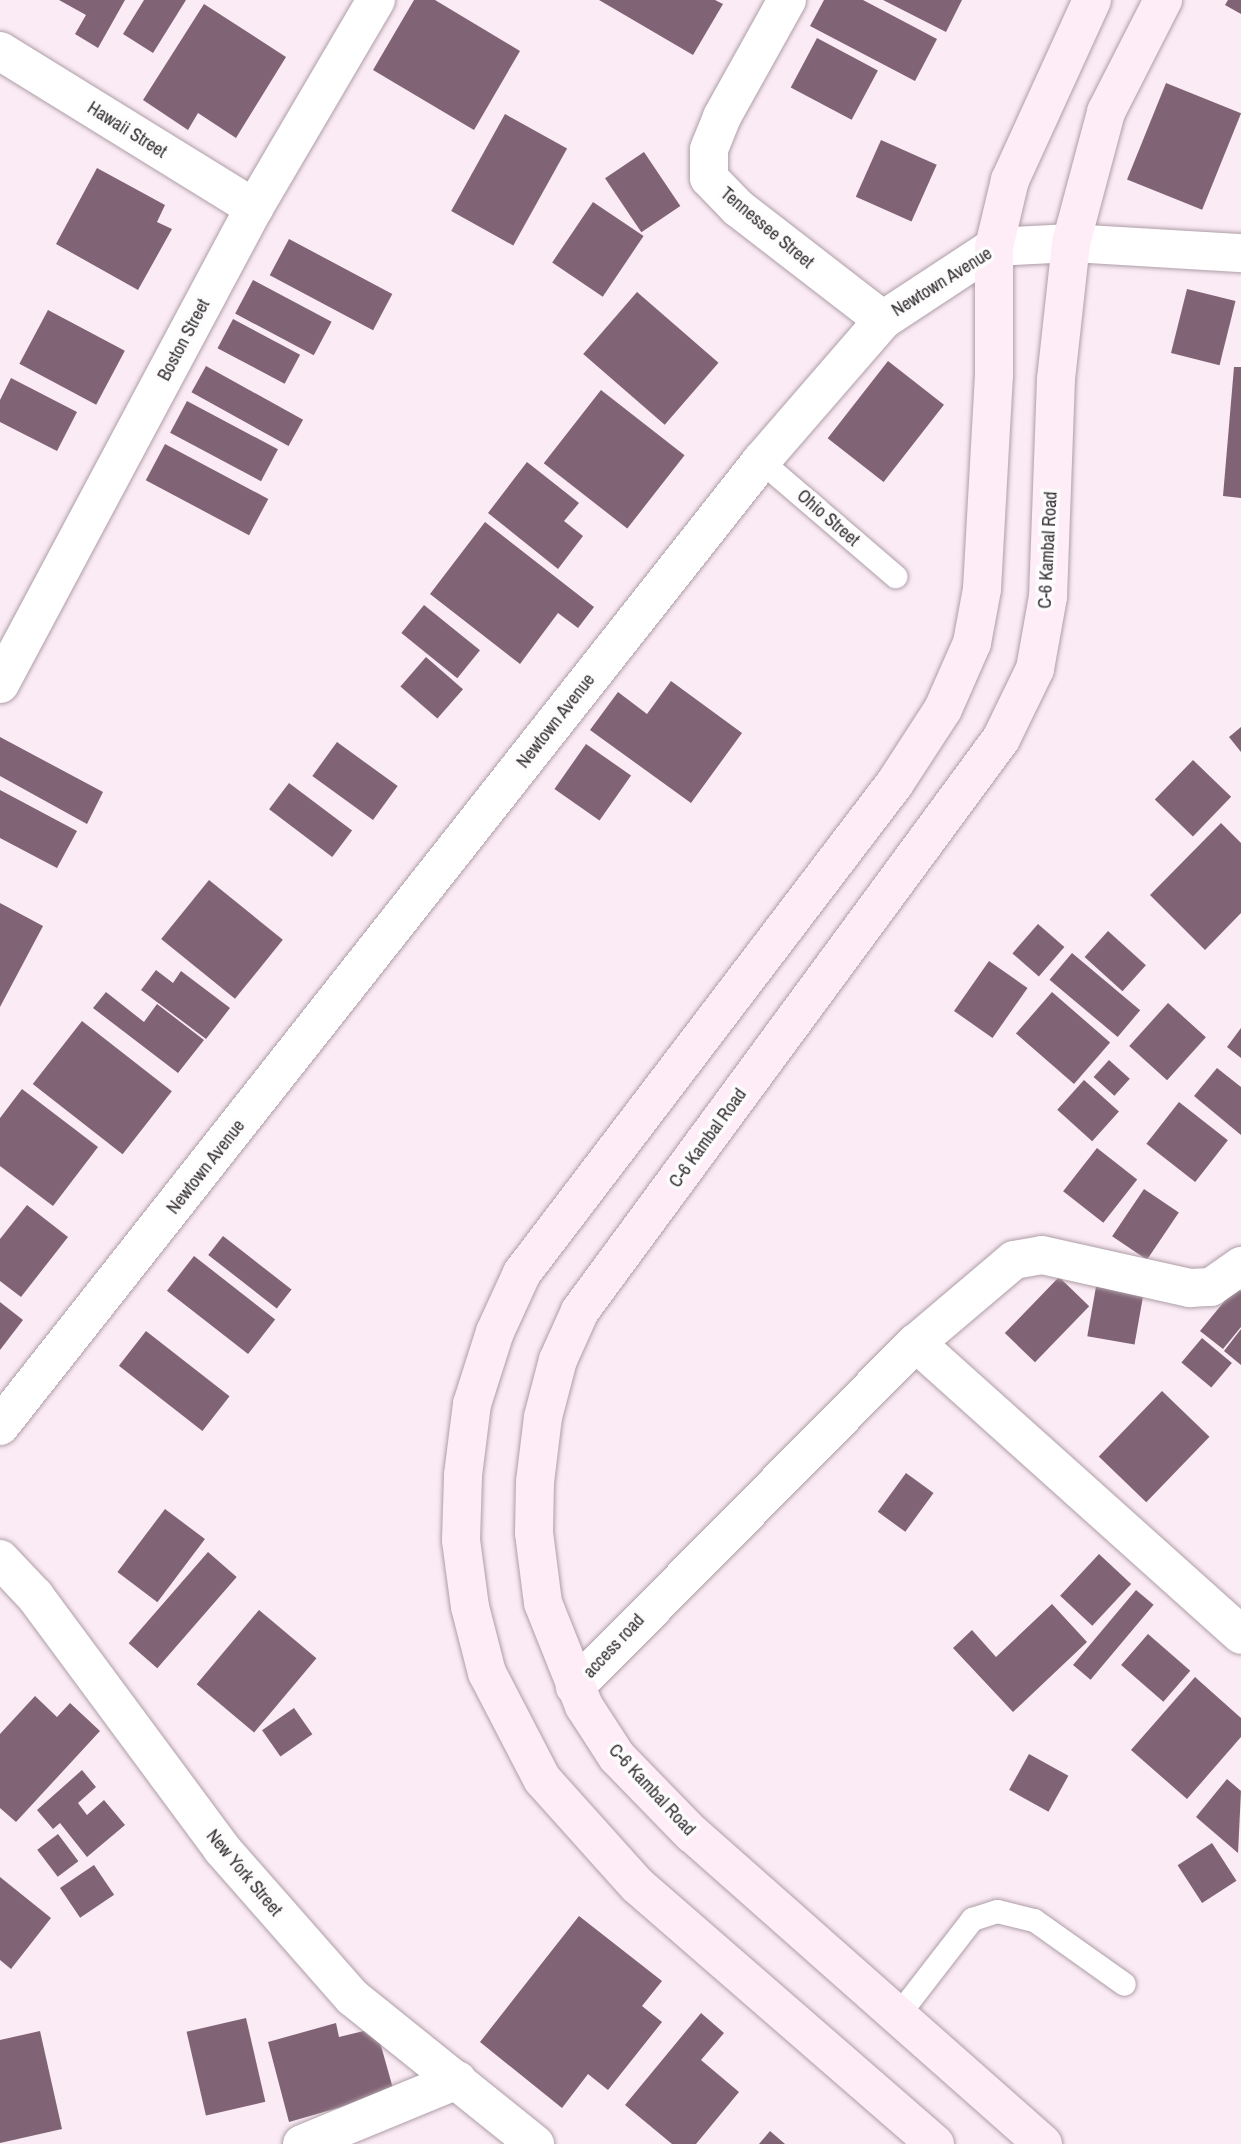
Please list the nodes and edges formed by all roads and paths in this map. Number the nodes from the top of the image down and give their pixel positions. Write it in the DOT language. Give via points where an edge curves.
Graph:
graph roads {
  1 [pos="376,0"];
  2 [pos="787,0"];
  3 [pos="1092,0"];
  4 [pos="1163,0"];
  5 [pos="4,63"];
  6 [pos="254,208"];
  7 [pos="1071,243"];
  8 [pos="994,247"];
  9 [pos="1241,253"];
  10 [pos="883,320"];
  11 [pos="761,461"];
  12 [pos="895,576"];
  13 [pos="0,684"];
  14 [pos="1241,1266"];
  15 [pos="916,1343"];
  16 [pos="0,1426"];
  17 [pos="0,1559"];
  18 [pos="1241,1635"];
  19 [pos="575,1687"];
  20 [pos="1124,1984"];
  21 [pos="897,2016"];
  22 [pos="457,2080"];
  23 [pos="302,2144"];
  24 [pos="535,2144"];
  25 [pos="935,2144"];
  26 [pos="1043,2144"];
  1 -- 6 [label="street, Boston Street"];
  2 -- 10 [label="street, Tennessee Street" via="722,117 709,150 709,177 738,208"];
  3 -- 8 [label="main road" via="1010,180"];
  4 -- 7 [label="main road, C-6 Kambal Road" via="1106,111"];
  5 -- 6 [label="street, Hawaii Street"];
  6 -- 13 [label="street, Boston Street"];
  7 -- 8 [label="street, Newtown Avenue"];
  7 -- 9 [label="street, Newtown Avenue"];
  7 -- 19 [label="main road, C-6 Kambal Road" via="1056,379 1048,597 1035,669 1001,739 580,1311 558,1360 543,1417 534,1533 543,1603"];
  8 -- 10 [label="street, Newtown Avenue"];
  8 -- 25 [label="main road" via="994,376 982,589 972,643 953,687 895,783 522,1273 495,1332 472,1404 463,1475 461,1540 486,1673 542,1779 637,1885"];
  10 -- 11 [label="street, Newtown Avenue"];
  11 -- 12 [label="lane, Ohio Street"];
  11 -- 16 [label="street, Newtown Avenue"];
  14 -- 15 [label="street, access road" via="1210,1287 1190,1288 1042,1255 1014,1261"];
  15 -- 18 [label="street"];
  15 -- 19 [label="street, access road"];
  17 -- 22 [label="street, New York Street" via="35,1596 258,1891 352,1997"];
  19 -- 21 [label="main road, C-6 Kambal Road" via="617,1757 692,1834"];
  20 -- 21 [label="lane" via="1034,1920 997,1911 972,1919"];
  21 -- 26 [label="main road, C-6 Kambal Road"];
  22 -- 23 [label="street"];
  22 -- 24 [label="street, New York Street"];
}
